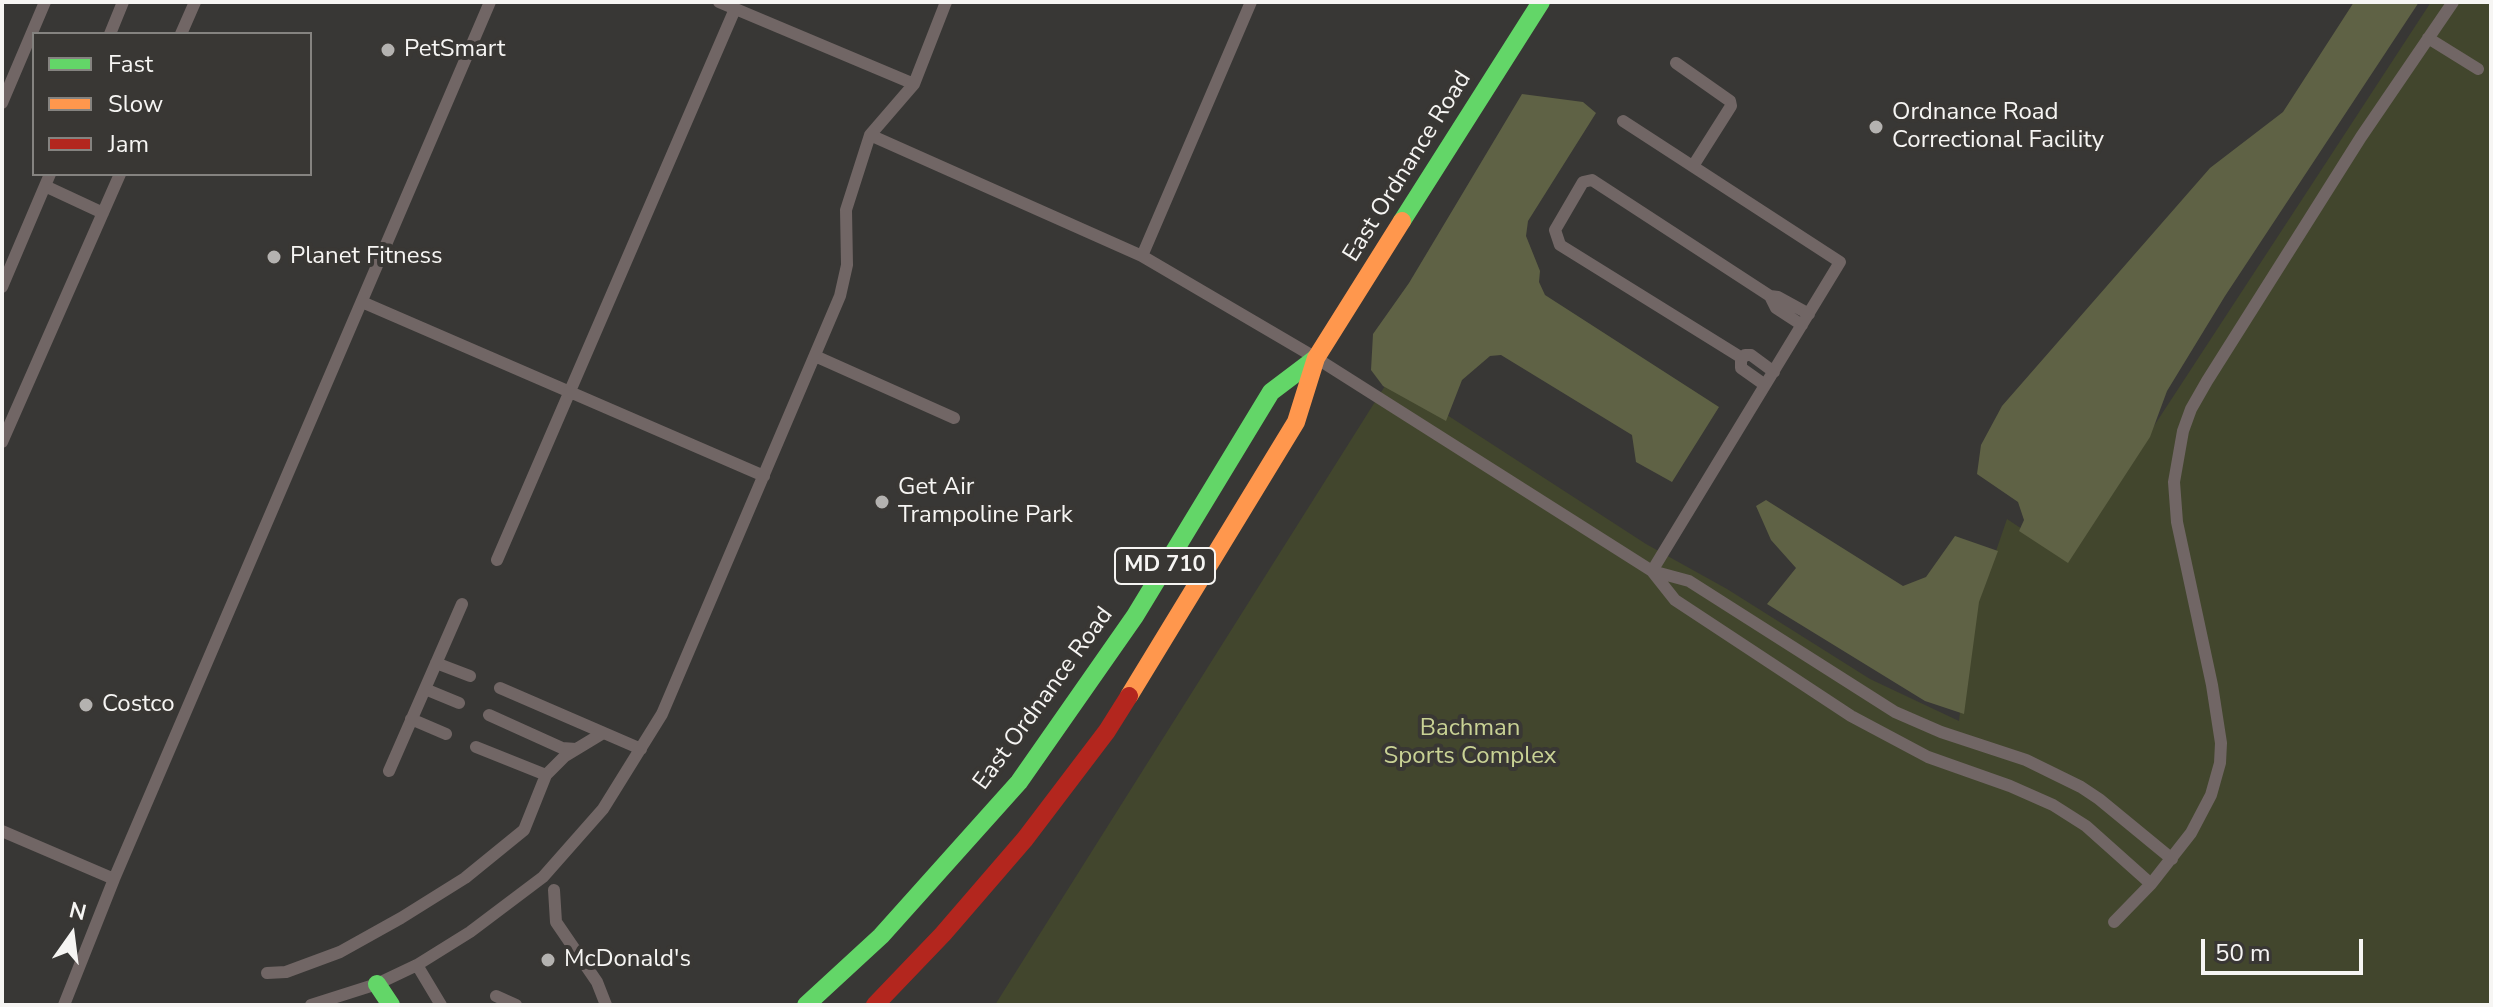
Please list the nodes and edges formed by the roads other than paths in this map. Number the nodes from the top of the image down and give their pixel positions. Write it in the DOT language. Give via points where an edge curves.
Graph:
graph roads {
  1 [pos="45,2"];
  2 [pos="123,2"];
  3 [pos="195,2"];
  4 [pos="490,2"];
  5 [pos="719,2"];
  6 [pos="946,2"];
  7 [pos="1251,2"];
  8 [pos="1541,2"];
  9 [pos="2453,2"];
  10 [pos="735,9"];
  11 [pos="32,32"];
  12 [pos="111,32"];
  13 [pos="182,32"];
  14 [pos="32,33"];
  15 [pos="2428,38"];
  16 [pos="1676,63"];
  17 [pos="2478,69"];
  18 [pos="914,84"];
  19 [pos="2,103"];
  20 [pos="1623,121"];
  21 [pos="870,135"];
  22 [pos="1693,166"];
  23 [pos="119,176"];
  24 [pos="48,180"];
  25 [pos="103,213"];
  26 [pos="1142,256"];
  27 [pos="2,287"];
  28 [pos="362,302"];
  29 [pos="1806,320"];
  30 [pos="815,356"];
  31 [pos="1316,358"];
  32 [pos="1742,358"];
  33 [pos="1774,372"];
  34 [pos="1765,385"];
  35 [pos="570,392"];
  36 [pos="954,418"];
  37 [pos="2,442"];
  38 [pos="764,476"];
  39 [pos="497,560"];
  40 [pos="1652,571"];
  41 [pos="462,604"];
  42 [pos="436,663"];
  43 [pos="470,676"];
  44 [pos="500,688"];
  45 [pos="425,689"];
  46 [pos="459,703"];
  47 [pos="489,715"];
  48 [pos="411,719"];
  49 [pos="603,733"];
  50 [pos="446,734"];
  51 [pos="476,747"];
  52 [pos="576,749"];
  53 [pos="641,749"];
  54 [pos="389,771"];
  55 [pos="546,775"];
  56 [pos="2,831"];
  57 [pos="2172,859"];
  58 [pos="114,879"];
  59 [pos="2151,884"];
  60 [pos="554,890"];
  61 [pos="2114,922"];
  62 [pos="417,965"];
  63 [pos="267,973"];
  64 [pos="377,984"];
  65 [pos="496,996"];
  66 [pos="64,1005"];
  67 [pos="311,1005"];
  68 [pos="391,1005"];
  69 [pos="441,1005"];
  70 [pos="516,1005"];
  71 [pos="606,1005"];
  72 [pos="806,1005"];
  73 [pos="875,1005"];
  1 -- 11 [label="lane"];
  2 -- 12 [label="lane"];
  3 -- 13 [label="lane"];
  4 -- 28 [label="lane"];
  5 -- 10 [label="lane"];
  6 -- 18 [label="lane"];
  7 -- 26 [label="lane"];
  8 -- 31 [label="main road, East Ordnance Road / MD 710"];
  9 -- 15 [label="lane"];
  10 -- 18 [label="lane"];
  10 -- 35 [label="lane"];
  14 -- 19 [label="lane"];
  15 -- 17 [label="lane"];
  15 -- 57 [label="lane" via="2207,381 2183,431 2174,482 2177,522 2221,743 2211,795"];
  16 -- 22 [label="lane" via="1731,106"];
  18 -- 21 [label="lane"];
  20 -- 22 [label="lane"];
  21 -- 26 [label="lane"];
  21 -- 30 [label="lane" via="846,210 847,265 840,296"];
  22 -- 29 [label="lane" via="1840,262"];
  23 -- 25 [label="lane"];
  24 -- 25 [label="lane"];
  24 -- 27 [label="lane"];
  25 -- 37 [label="lane"];
  26 -- 31 [label="lane"];
  28 -- 35 [label="lane"];
  28 -- 58 [label="lane"];
  29 -- 32 [label="lane" via="1776,308 1770,296 1592,180 1583,182 1555,230 1560,245"];
  29 -- 33 [label="lane"];
  30 -- 36 [label="lane"];
  30 -- 38 [label="lane"];
  31 -- 40 [label="lane"];
  31 -- 72 [label="main road, East Ordnance Road / MD 710" via="1271,392 1135,616 1019,782 881,936"];
  31 -- 73 [label="main road, East Ordnance Road / MD 710" via="1296,422 1107,731 1025,839"];
  32 -- 33 [label="lane" via="1751,355"];
  32 -- 34 [label="lane" via="1741,368"];
  33 -- 34 [label="lane"];
  34 -- 40 [label="lane"];
  35 -- 38 [label="lane"];
  35 -- 39 [label="lane"];
  38 -- 53 [label="lane" via="662,714"];
  40 -- 57 [label="lane" via="1689,581 1895,712 2073,783"];
  40 -- 59 [label="lane" via="1675,600 1851,716 1928,757 2053,805 2086,826"];
  41 -- 42 [label="lane"];
  42 -- 43 [label="lane"];
  42 -- 45 [label="lane"];
  44 -- 49 [label="lane"];
  45 -- 46 [label="lane"];
  45 -- 48 [label="lane"];
  47 -- 52 [label="lane" via="562,748"];
  48 -- 50 [label="lane"];
  48 -- 54 [label="lane"];
  49 -- 52 [label="lane"];
  49 -- 53 [label="lane"];
  51 -- 55 [label="lane"];
  52 -- 55 [label="lane"];
  53 -- 62 [label="lane" via="603,809 543,877"];
  55 -- 63 [label="lane" via="524,830 465,878 340,952 286,972"];
  56 -- 58 [label="lane"];
  57 -- 59 [label="lane"];
  58 -- 66 [label="lane"];
  59 -- 61 [label="lane"];
  60 -- 71 [label="lane" via="556,922 597,982"];
  62 -- 64 [label="lane"];
  62 -- 69 [label="lane"];
  64 -- 67 [label="lane"];
  64 -- 68 [label="main road"];
  65 -- 70 [label="lane"];
}
